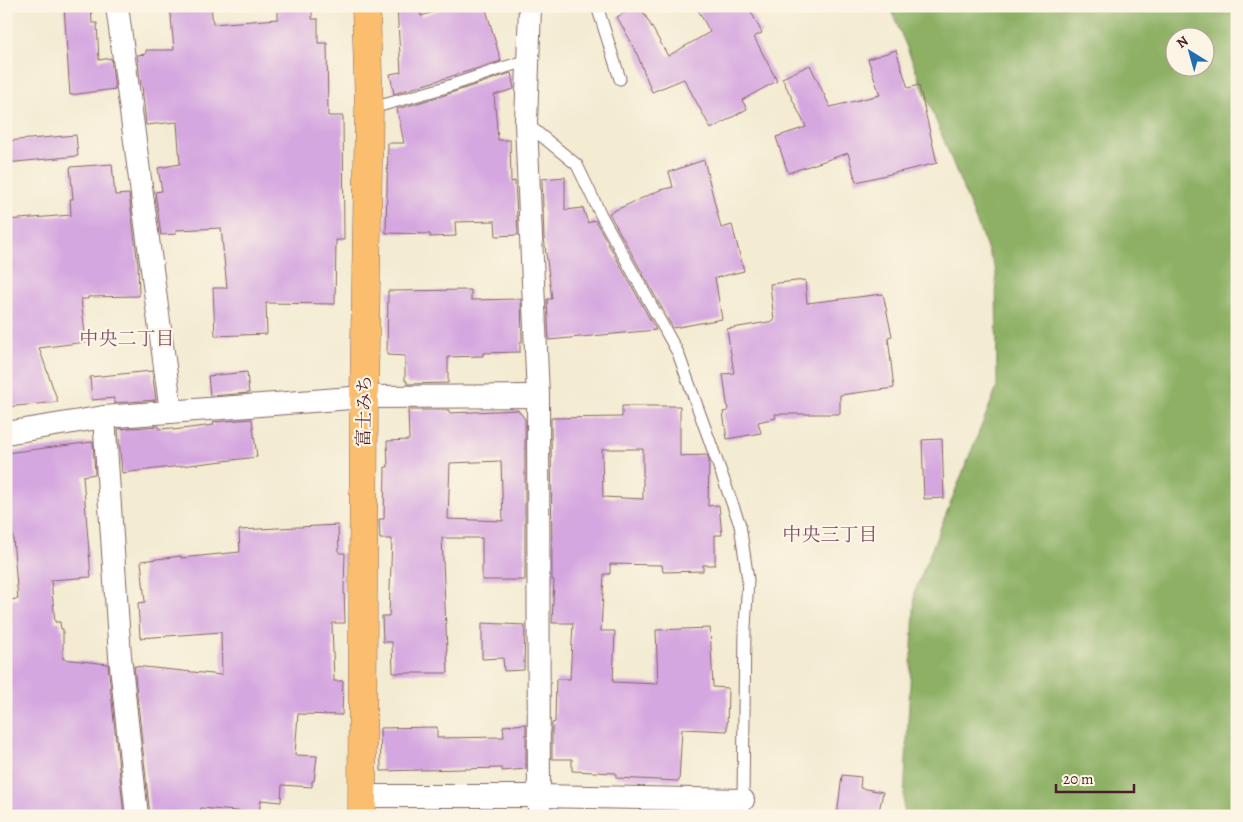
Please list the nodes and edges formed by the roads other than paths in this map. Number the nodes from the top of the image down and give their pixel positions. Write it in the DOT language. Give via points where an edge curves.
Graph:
graph roads {
  1 [pos="117,6"];
  2 [pos="366,6"];
  3 [pos="530,6"];
  4 [pos="597,6"];
  5 [pos="527,60"];
  6 [pos="620,79"];
  7 [pos="369,109"];
  8 [pos="526,123"];
  9 [pos="538,396"];
  10 [pos="364,397"];
  11 [pos="171,412"];
  12 [pos="104,417"];
  13 [pos="6,433"];
  14 [pos="743,800"];
  15 [pos="362,806"];
  16 [pos="539,806"];
  17 [pos="138,816"];
  1 -- 11 [label="street"];
  2 -- 7 [label="highway, 富士みち"];
  3 -- 5 [label="street"];
  4 -- 6 [label="lane"];
  5 -- 7 [label="lane"];
  5 -- 8 [label="street"];
  7 -- 10 [label="highway, 富士みち"];
  8 -- 9 [label="street"];
  8 -- 14 [label="lane" via="578,165 601,215 678,353 740,525 748,580"];
  9 -- 10 [label="street"];
  9 -- 16 [label="street"];
  10 -- 11 [label="street"];
  10 -- 15 [label="highway, 富士みち"];
  11 -- 12 [label="street"];
  12 -- 13 [label="street"];
  12 -- 17 [label="street" via="120,656"];
  14 -- 16 [label="street"];
  15 -- 16 [label="street"];
}
